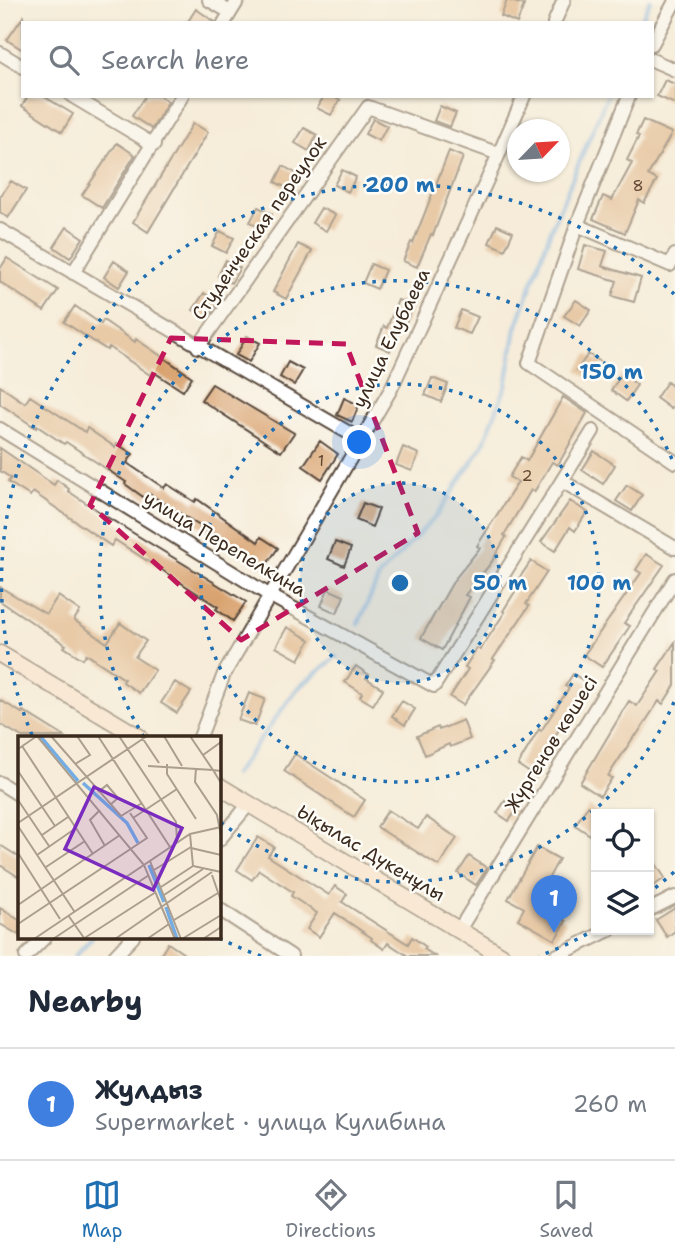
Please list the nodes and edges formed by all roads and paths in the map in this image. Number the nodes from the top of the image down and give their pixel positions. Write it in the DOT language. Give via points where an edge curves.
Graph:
graph roads {
  1 [pos="209,0"];
  2 [pos="238,0"];
  3 [pos="564,0"];
  4 [pos="675,1"];
  5 [pos="227,18"];
  6 [pos="556,21"];
  7 [pos="654,40"];
  8 [pos="0,53"];
  9 [pos="654,61"];
  10 [pos="21,66"];
  11 [pos="675,70"];
  12 [pos="75,98"];
  13 [pos="181,98"];
  14 [pos="523,98"];
  15 [pos="628,98"];
  16 [pos="154,145"];
  17 [pos="499,154"];
  18 [pos="577,225"];
  19 [pos="0,230"];
  20 [pos="675,255"];
  21 [pos="73,273"];
  22 [pos="198,347"];
  23 [pos="0,429"];
  24 [pos="593,431"];
  25 [pos="361,440"];
  26 [pos="675,463"];
  27 [pos="562,481"];
  28 [pos="675,548"];
  29 [pos="675,579"];
  30 [pos="269,595"];
  31 [pos="0,654"];
  32 [pos="137,736"];
  33 [pos="200,736"];
  34 [pos="0,783"];
  35 [pos="220,787"];
  36 [pos="18,794"];
  37 [pos="249,804"];
  38 [pos="220,839"];
  39 [pos="675,897"];
  40 [pos="654,908"];
  41 [pos="220,910"];
  42 [pos="459,930"];
  43 [pos="598,935"];
  44 [pos="44,939"];
  45 [pos="131,939"];
  46 [pos="26,956"];
  47 [pos="116,956"];
  48 [pos="291,956"];
  49 [pos="502,956"];
  50 [pos="556,956"];
  1 -- 5 [label="street"];
  2 -- 5 [label="street"];
  3 -- 6 [label="street"];
  4 -- 7 [label="street"];
  8 -- 10 [label="street"];
  9 -- 11 [label="street"];
  12 -- 16 [label="street"];
  13 -- 16 [label="street"];
  14 -- 17 [label="street, улица Елубаева"];
  15 -- 18 [label="street"];
  16 -- 21 [label="street"];
  17 -- 22 [label="street, Студенческая переулок" via="368,107"];
  17 -- 25 [label="street, улица Елубаева" via="391,388"];
  18 -- 20 [label="street" via="670,265"];
  18 -- 26 [label="street" via="529,363"];
  19 -- 21 [label="street"];
  21 -- 22 [label="street"];
  22 -- 25 [label="street"];
  23 -- 30 [label="street, улица Перепелкина"];
  24 -- 27 [label="street"];
  25 -- 30 [label="street, улица Елубаева"];
  27 -- 28 [label="street"];
  27 -- 30 [label="street, улица Перепелкина" via="434,686"];
  29 -- 42 [label="street, Жүргенов көшесі"];
  30 -- 33 [label="street, улица Елубаева" via="224,674"];
  31 -- 32 [label="street"];
  34 -- 36 [label="street"];
  35 -- 37 [label="street, Ықылас Дүкенұлы"];
  37 -- 38 [label="street"];
  37 -- 42 [label="street, Ықылас Дүкенұлы"];
  39 -- 40 [label="street"];
  41 -- 48 [label="street"];
  42 -- 49 [label="street, Ықылас Дүкенұлы"];
  43 -- 50 [label="street"];
  44 -- 46 [label="street"];
  45 -- 47 [label="street"];
}
